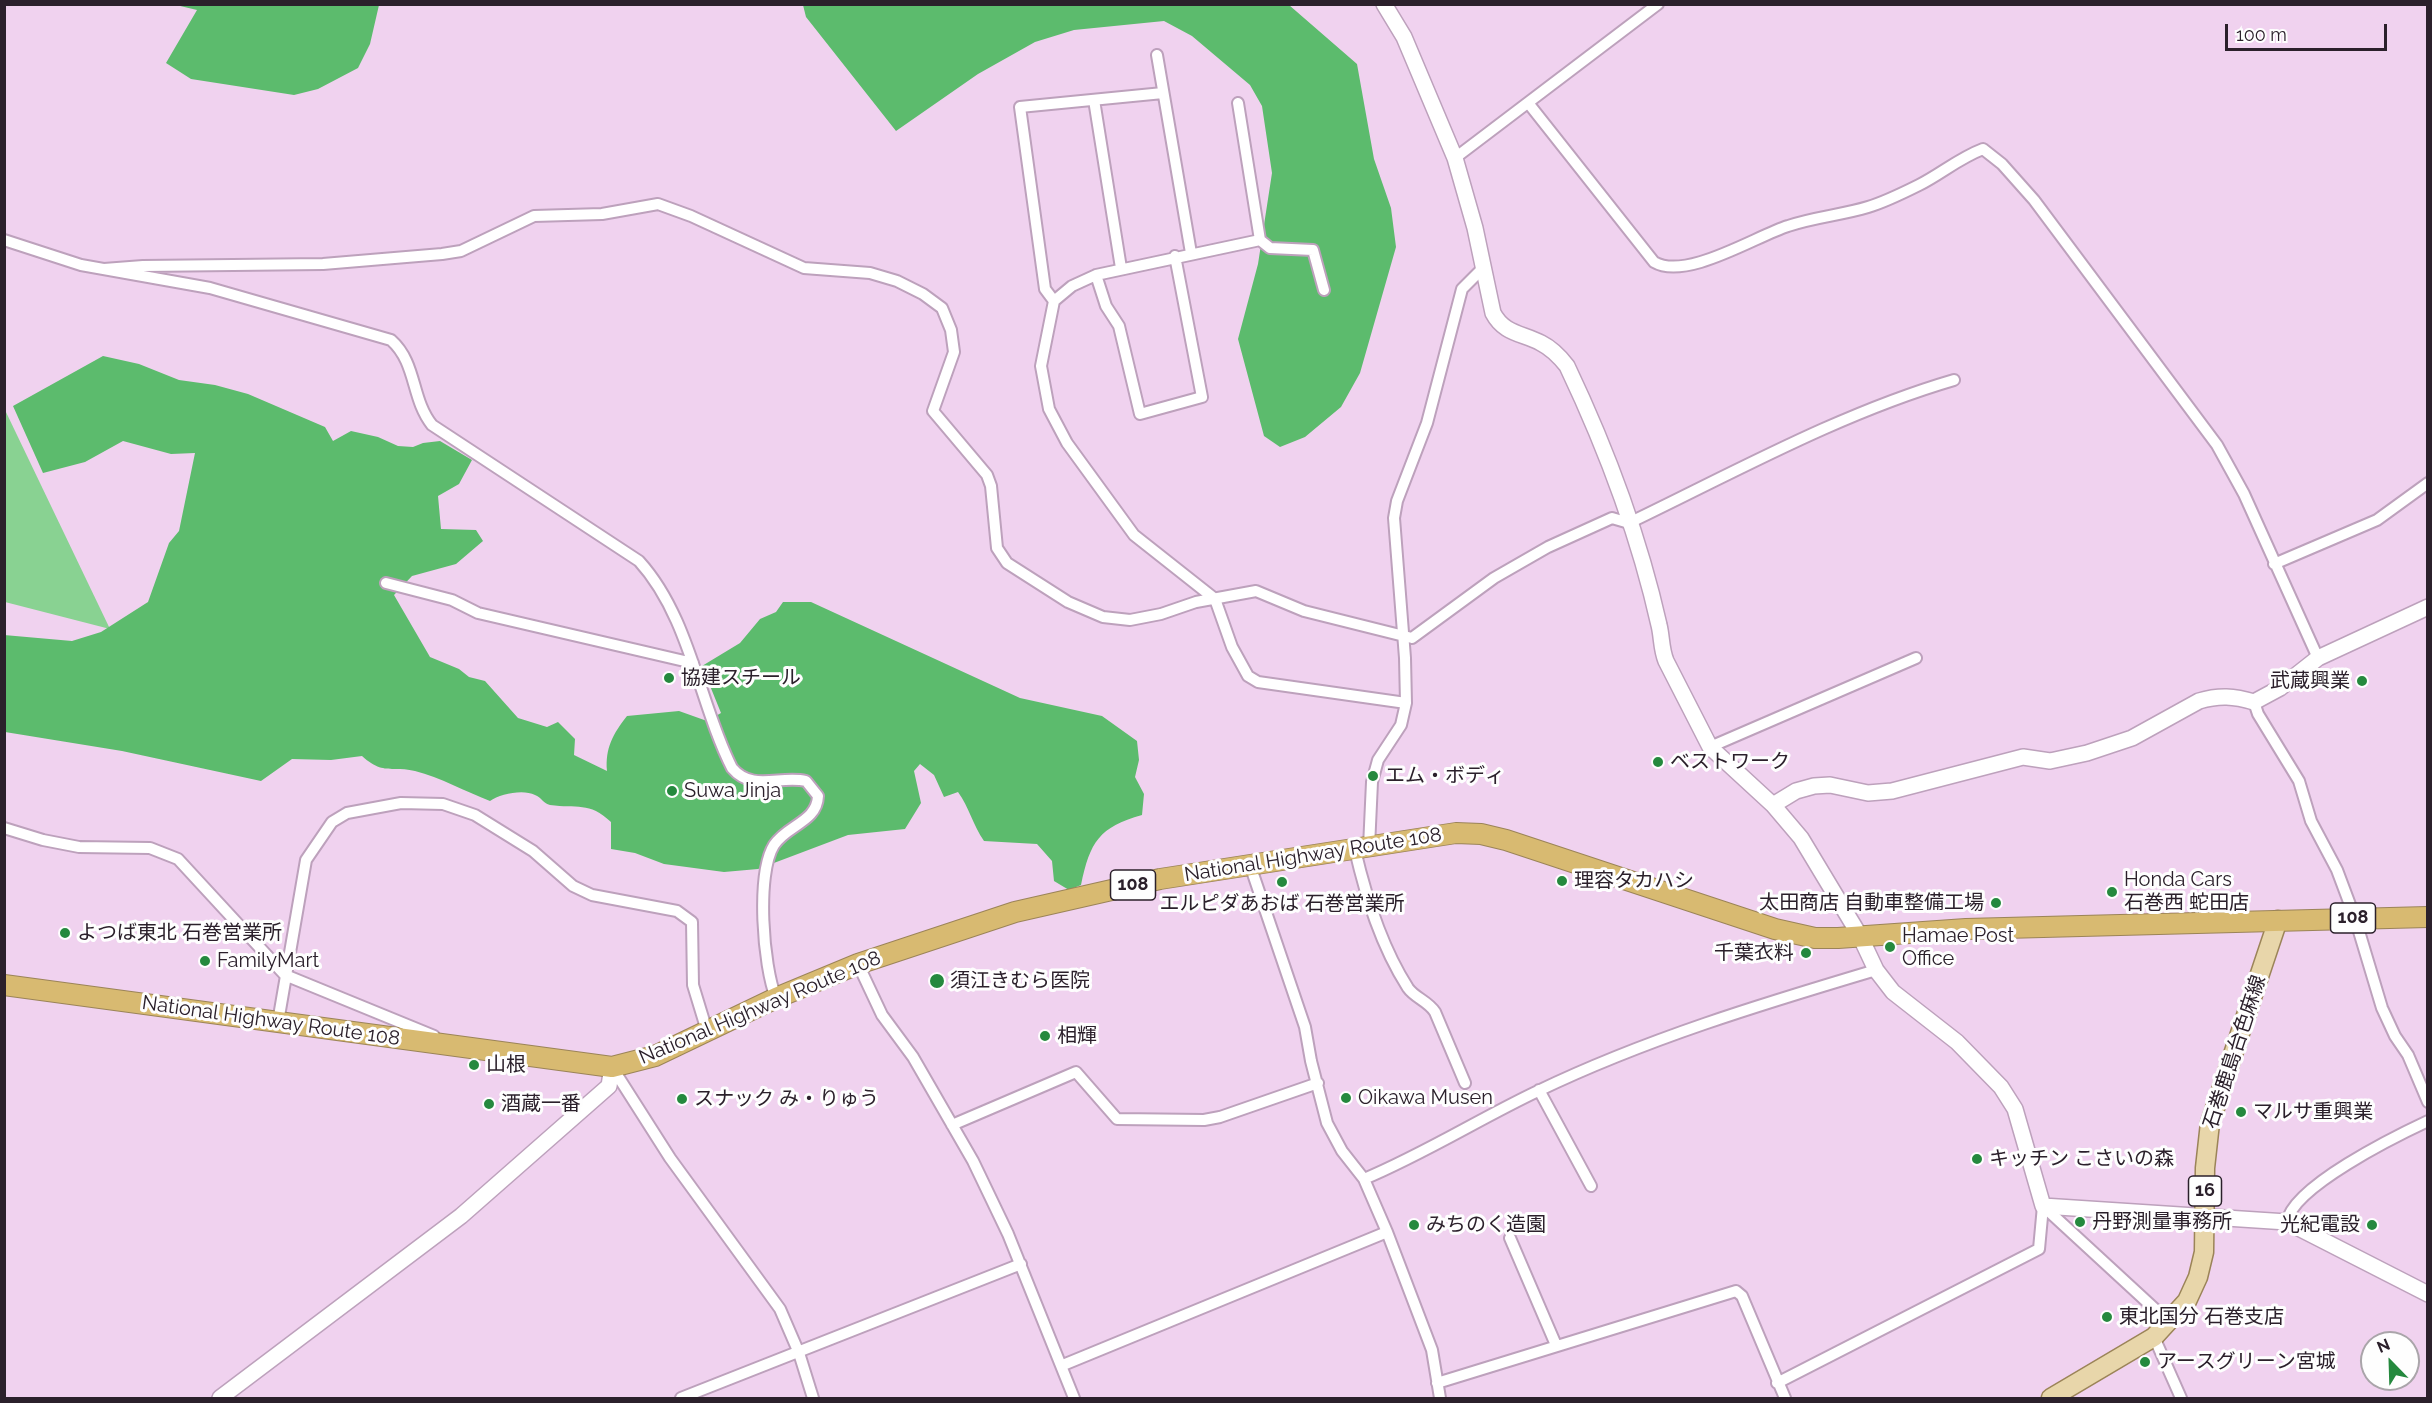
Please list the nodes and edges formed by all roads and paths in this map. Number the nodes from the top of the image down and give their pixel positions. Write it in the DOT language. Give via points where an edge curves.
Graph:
graph roads {
  1 [pos="1384,4"];
  2 [pos="1658,4"];
  3 [pos="1157,55"];
  4 [pos="1164,93"];
  5 [pos="1094,100"];
  6 [pos="1238,103"];
  7 [pos="1529,104"];
  8 [pos="1455,158"];
  9 [pos="4,240"];
  10 [pos="1260,240"];
  11 [pos="1191,253"];
  12 [pos="1175,256"];
  13 [pos="1121,268"];
  14 [pos="104,269"];
  15 [pos="1482,269"];
  16 [pos="1096,275"];
  17 [pos="1324,290"];
  18 [pos="1054,301"];
  19 [pos="1954,381"];
  20 [pos="2427,483"];
  21 [pos="1629,523"];
  22 [pos="2274,564"];
  23 [pos="386,583"];
  24 [pos="1215,598"];
  25 [pos="2427,607"];
  26 [pos="1403,637"];
  27 [pos="1916,658"];
  28 [pos="2318,658"];
  29 [pos="693,663"];
  30 [pos="2254,702"];
  31 [pos="1406,703"];
  32 [pos="1710,747"];
  33 [pos="1773,805"];
  34 [pos="4,828"];
  35 [pos="1362,848"];
  36 [pos="1250,866"];
  37 [pos="2427,917"];
  38 [pos="2355,918"];
  39 [pos="2278,920"];
  40 [pos="1860,936"];
  41 [pos="858,964"];
  42 [pos="1876,970"];
  43 [pos="285,975"];
  44 [pos="4,986"];
  45 [pos="776,998"];
  46 [pos="278,1022"];
  47 [pos="707,1031"];
  48 [pos="459,1046"];
  49 [pos="612,1067"];
  50 [pos="1318,1083"];
  51 [pos="1465,1083"];
  52 [pos="1539,1090"];
  53 [pos="2427,1101"];
  54 [pos="2427,1120"];
  55 [pos="952,1125"];
  56 [pos="1364,1179"];
  57 [pos="1591,1186"];
  58 [pos="2043,1206"];
  59 [pos="2205,1218"];
  60 [pos="2286,1222"];
  61 [pos="1387,1232"];
  62 [pos="1510,1238"];
  63 [pos="1021,1264"];
  64 [pos="2427,1294"];
  65 [pos="2170,1323"];
  66 [pos="2154,1336"];
  67 [pos="1556,1345"];
  68 [pos="799,1353"];
  69 [pos="1063,1365"];
  70 [pos="1437,1383"];
  71 [pos="1777,1383"];
  72 [pos="220,1398"];
  73 [pos="681,1398"];
  74 [pos="813,1398"];
  75 [pos="1074,1398"];
  76 [pos="1440,1398"];
  77 [pos="1785,1398"];
  78 [pos="2051,1398"];
  79 [pos="2181,1398"];
  1 -- 8 [label="street" via="1404,37"];
  2 -- 7 [label="street"];
  3 -- 4 [label="street"];
  4 -- 5 [label="street"];
  4 -- 11 [label="street"];
  5 -- 13 [label="street"];
  5 -- 18 [label="street" via="1020,107 1045,289"];
  6 -- 10 [label="street"];
  7 -- 8 [label="street"];
  7 -- 22 [label="street" via="1654,262 1663,267 1732,252 1788,226 1869,207 1921,185 1983,149 2034,200 2211,436 2244,494"];
  8 -- 15 [label="street"];
  9 -- 14 [label="street" via="81,266"];
  10 -- 11 [label="street"];
  10 -- 17 [label="street" via="1270,248 1313,250"];
  11 -- 12 [label="street"];
  12 -- 13 [label="street"];
  12 -- 16 [label="street" via="1202,397 1140,414 1119,327 1106,306"];
  13 -- 16 [label="street"];
  14 -- 24 [label="street" via="323,264 442,254 461,251 534,216 602,214 658,204 804,268 870,273 897,281 942,308 954,352 933,411 987,475 997,548 1014,568 1068,602 1103,617 1130,620"];
  14 -- 29 [label="street" via="210,288 391,340 410,367 420,407 432,425 639,561 656,580"];
  15 -- 21 [label="street" via="1499,324 1541,343 1567,366 1606,454"];
  15 -- 26 [label="street" via="1462,289 1427,423 1397,501 1394,519"];
  16 -- 18 [label="street" via="1072,286"];
  18 -- 24 [label="street" via="1041,366 1049,409 1067,443 1134,535"];
  19 -- 21 [label="street" via="1797,442"];
  20 -- 22 [label="street" via="2377,520"];
  21 -- 26 [label="street" via="1612,519 1548,548 1494,578 1412,638"];
  21 -- 32 [label="street" via="1660,627 1666,661"];
  22 -- 28 [label="street"];
  23 -- 29 [label="street" via="452,600 478,613"];
  24 -- 26 [label="street" via="1256,591 1304,611"];
  24 -- 31 [label="street" via="1232,647 1248,676 1258,682"];
  25 -- 28 [label="street"];
  26 -- 31 [label="street"];
  27 -- 32 [label="street"];
  28 -- 30 [label="street" via="2280,688"];
  29 -- 45 [label="street" via="725,754 737,774 751,781 806,781 818,796 811,815 784,832 768,861 765,948"];
  30 -- 33 [label="street" via="2215,696 2111,746 2050,761 2014,758 1892,791 1868,793 1830,785 1814,786 1796,791"];
  30 -- 38 [label="street" via="2299,781 2311,821 2337,870"];
  31 -- 35 [label="street" via="1401,725 1378,760"];
  32 -- 33 [label="street"];
  33 -- 40 [label="street" via="1801,838"];
  34 -- 43 [label="street" via="79,848 150,848 178,859"];
  35 -- 36 [label="highway, National Highway Route 108 / 108"];
  35 -- 40 [label="highway, National Highway Route 108 / 108" via="1481,834 1793,934 1815,938"];
  35 -- 51 [label="street" via="1368,903 1408,989 1435,1012"];
  36 -- 41 [label="highway, National Highway Route 108 / 108" via="1160,879 1015,912"];
  36 -- 50 [label="street" via="1305,1028"];
  37 -- 38 [label="highway, National Highway Route 108 / 108"];
  38 -- 39 [label="highway, National Highway Route 108 / 108"];
  38 -- 53 [label="street" via="2382,1008"];
  39 -- 40 [label="highway, National Highway Route 108 / 108"];
  39 -- 59 [label="main road, 石巻鹿島台色麻線 / 16" via="2210,1123"];
  40 -- 42 [label="street"];
  41 -- 45 [label="highway, National Highway Route 108 / 108"];
  41 -- 55 [label="street" via="882,1015 914,1057"];
  42 -- 52 [label="street" via="1693,1027"];
  42 -- 58 [label="street" via="1893,992 1957,1042 2001,1087 2015,1109"];
  43 -- 46 [label="street"];
  43 -- 47 [label="street" via="306,860 332,822 347,813 401,803 443,804 475,815 524,845 573,886 592,895 686,916 692,922 693,985"];
  43 -- 48 [label="street"];
  44 -- 46 [label="highway, National Highway Route 108 / 108"];
  45 -- 47 [label="highway, National Highway Route 108 / 108"];
  46 -- 48 [label="highway, National Highway Route 108 / 108"];
  47 -- 49 [label="highway, National Highway Route 108 / 108" via="655,1056"];
  48 -- 49 [label="highway, National Highway Route 108 / 108"];
  49 -- 68 [label="street" via="670,1158 780,1309"];
  49 -- 72 [label="street" via="609,1086 485,1197"];
  50 -- 55 [label="street" via="1212,1118 1117,1119 1076,1072"];
  50 -- 56 [label="street" via="1327,1123"];
  52 -- 56 [label="street" via="1436,1146"];
  52 -- 57 [label="street"];
  54 -- 60 [label="street" via="2386,1141 2305,1193"];
  55 -- 63 [label="street"];
  56 -- 61 [label="street"];
  58 -- 59 [label="street"];
  58 -- 65 [label="street"];
  58 -- 71 [label="street" via="2039,1249"];
  59 -- 60 [label="street"];
  59 -- 65 [label="main road, 石巻鹿島台色麻線 / 16" via="2204,1252 2198,1277 2187,1301"];
  60 -- 64 [label="street"];
  61 -- 69 [label="street"];
  61 -- 70 [label="street" via="1432,1350"];
  62 -- 67 [label="street"];
  63 -- 68 [label="street"];
  63 -- 69 [label="street"];
  65 -- 66 [label="main road, 石巻鹿島台色麻線 / 16"];
  66 -- 78 [label="main road, 石巻鹿島台色麻線 / 16"];
  66 -- 79 [label="street"];
  67 -- 70 [label="street"];
  67 -- 71 [label="street" via="1736,1291 1742,1296"];
  68 -- 73 [label="street"];
  68 -- 74 [label="street"];
  69 -- 75 [label="street"];
  70 -- 76 [label="street"];
  71 -- 77 [label="street"];
}
